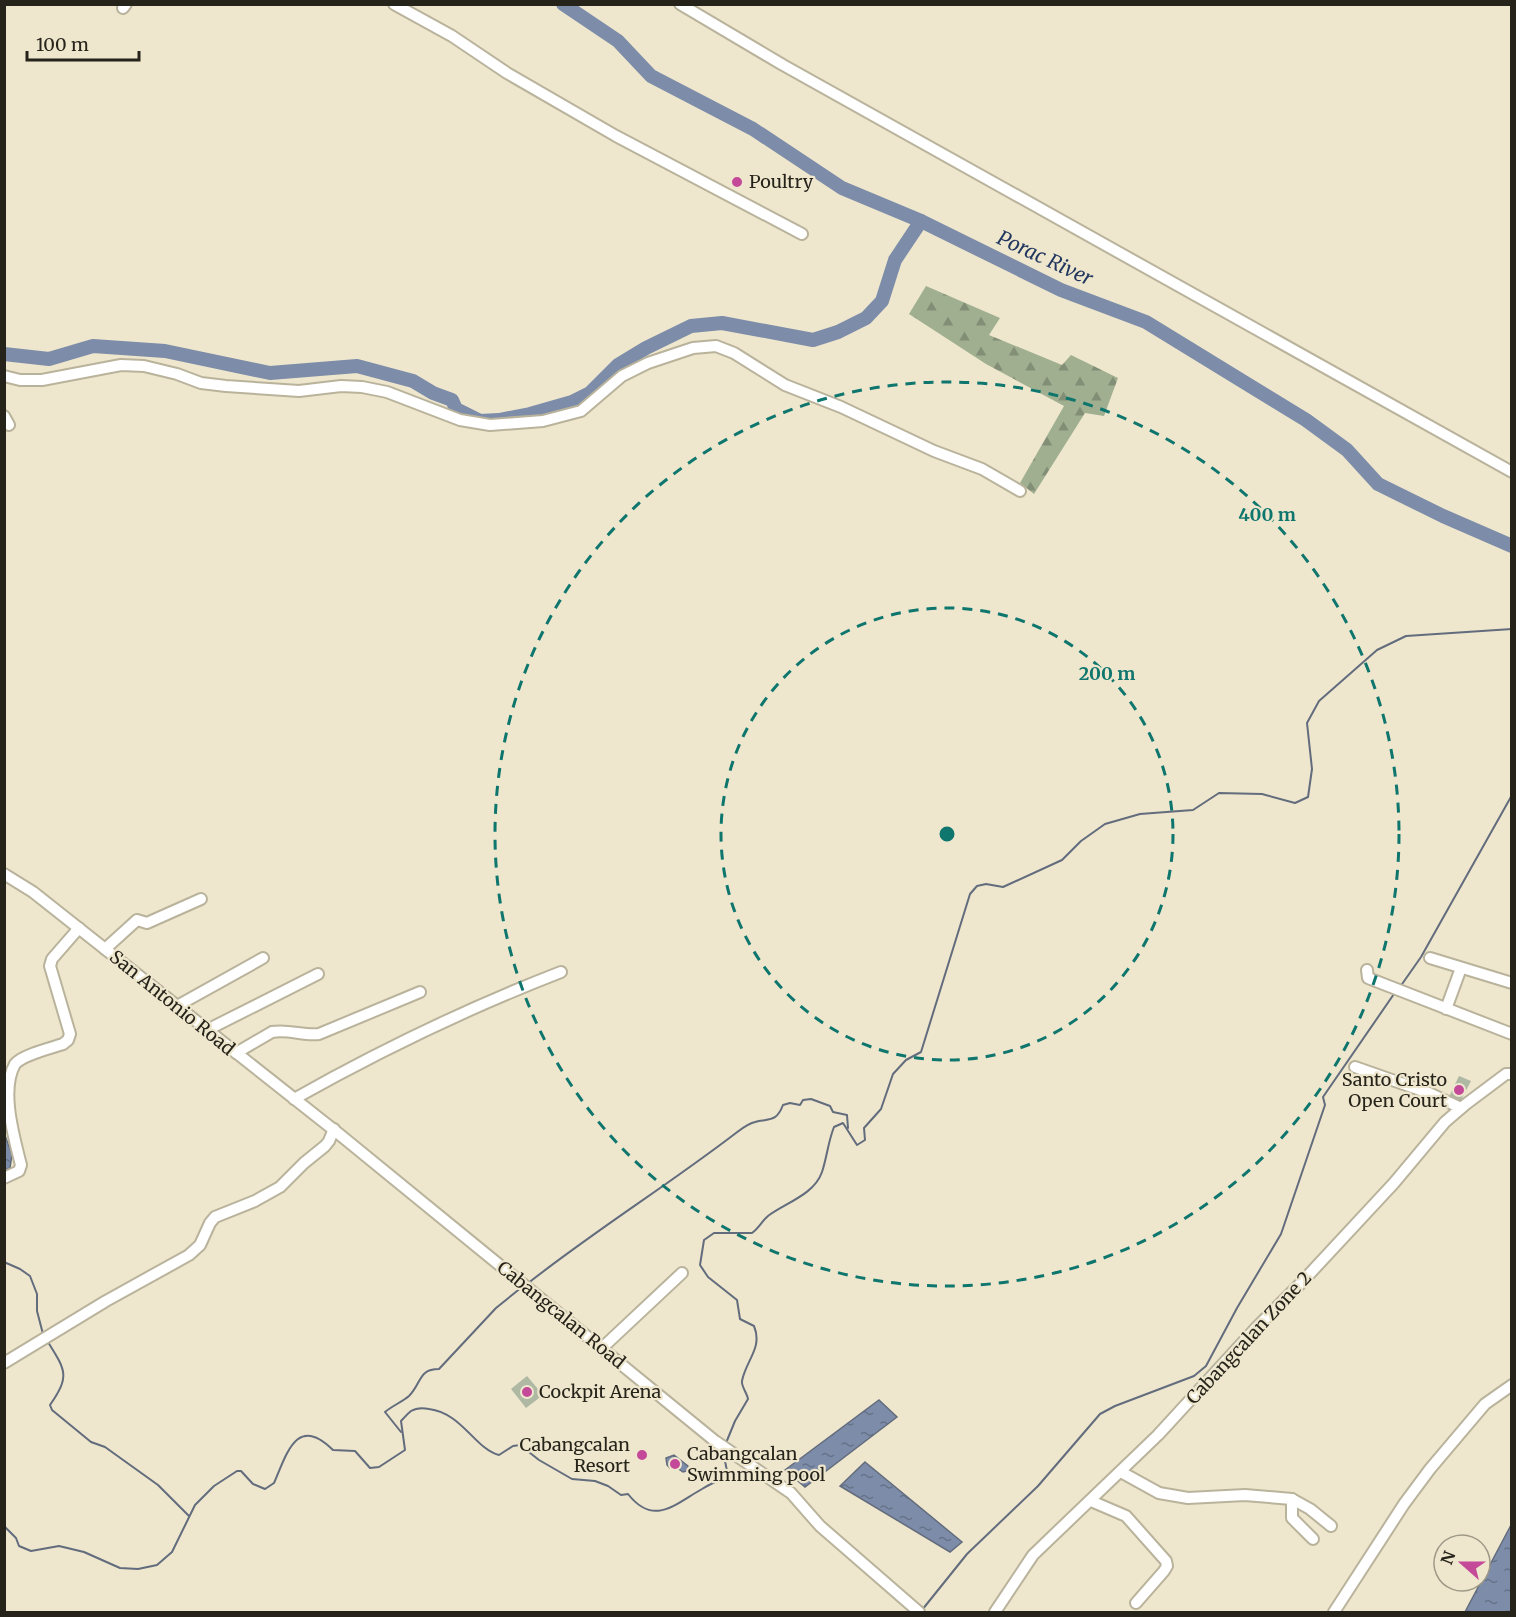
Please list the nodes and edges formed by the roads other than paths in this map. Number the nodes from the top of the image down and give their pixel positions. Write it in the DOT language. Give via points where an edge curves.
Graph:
graph roads {
  1 [pos="394,4"];
  2 [pos="680,4"];
  3 [pos="802,234"];
  4 [pos="4,376"];
  5 [pos="1512,472"];
  6 [pos="1020,491"];
  7 [pos="4,874"];
  8 [pos="201,899"];
  9 [pos="79,928"];
  10 [pos="105,949"];
  11 [pos="1430,957"];
  12 [pos="263,958"];
  13 [pos="1461,968"];
  14 [pos="1367,970"];
  15 [pos="561,972"];
  16 [pos="318,974"];
  17 [pos="1512,983"];
  18 [pos="420,992"];
  19 [pos="177,1006"];
  20 [pos="1446,1009"];
  21 [pos="207,1030"];
  22 [pos="1512,1034"];
  23 [pos="236,1053"];
  24 [pos="1512,1062"];
  25 [pos="1355,1067"];
  26 [pos="1509,1074"];
  27 [pos="294,1099"];
  28 [pos="1461,1108"];
  29 [pos="336,1131"];
  30 [pos="4,1178"];
  31 [pos="682,1273"];
  32 [pos="602,1348"];
  33 [pos="4,1363"];
  34 [pos="1512,1385"];
  35 [pos="1120,1472"];
  36 [pos="1292,1499"];
  37 [pos="1091,1501"];
  38 [pos="1331,1526"];
  39 [pos="1313,1539"];
  40 [pos="1136,1603"];
  41 [pos="918,1612"];
  42 [pos="995,1612"];
  43 [pos="1334,1612"];
  1 -- 3 [label="street" via="616,136"];
  2 -- 5 [label="street"];
  4 -- 6 [label="street" via="42,380 121,365 144,366 217,385 299,391 362,387 387,392 460,420 490,425 543,421 581,411 622,376 648,363 693,348 716,346 735,353 785,385 982,469"];
  7 -- 9 [label="street, San Antonio Road"];
  8 -- 10 [label="street" via="147,923 137,920"];
  9 -- 10 [label="street, San Antonio Road"];
  9 -- 30 [label="street" via="50,966 70,1034 68,1040 21,1059 10,1075 5,1104 21,1165 19,1171"];
  10 -- 19 [label="street, San Antonio Road"];
  11 -- 13 [label="street"];
  12 -- 19 [label="street"];
  13 -- 17 [label="street"];
  13 -- 20 [label="street"];
  14 -- 20 [label="street" via="1368,978"];
  15 -- 27 [label="street" via="452,1017"];
  16 -- 21 [label="street"];
  18 -- 23 [label="street" via="320,1034 272,1032"];
  19 -- 21 [label="street, San Antonio Road"];
  20 -- 22 [label="street"];
  21 -- 23 [label="street, San Antonio Road"];
  23 -- 27 [label="street, San Antonio Road"];
  24 -- 26 [label="street"];
  25 -- 28 [label="street"];
  26 -- 28 [label="street, Cabangcalan Zone 2"];
  27 -- 29 [label="street, San Antonio Road"];
  28 -- 35 [label="street, Cabangcalan Zone 2" via="1158,1436"];
  29 -- 32 [label="street, Cabangcalan Road"];
  29 -- 33 [label="street" via="280,1187 215,1217 200,1245 189,1255"];
  31 -- 32 [label="street"];
  32 -- 41 [label="street, Cabangcalan Road" via="715,1441 791,1493 820,1526"];
  34 -- 43 [label="street" via="1485,1404 1430,1469"];
  35 -- 36 [label="street" via="1159,1493 1188,1498 1245,1495"];
  35 -- 37 [label="street, Cabangcalan Zone 2"];
  36 -- 38 [label="street"];
  36 -- 39 [label="street" via="1293,1518"];
  37 -- 40 [label="street" via="1126,1516 1166,1561 1164,1571"];
  37 -- 42 [label="street, Cabangcalan Zone 2" via="1033,1555"];
}
